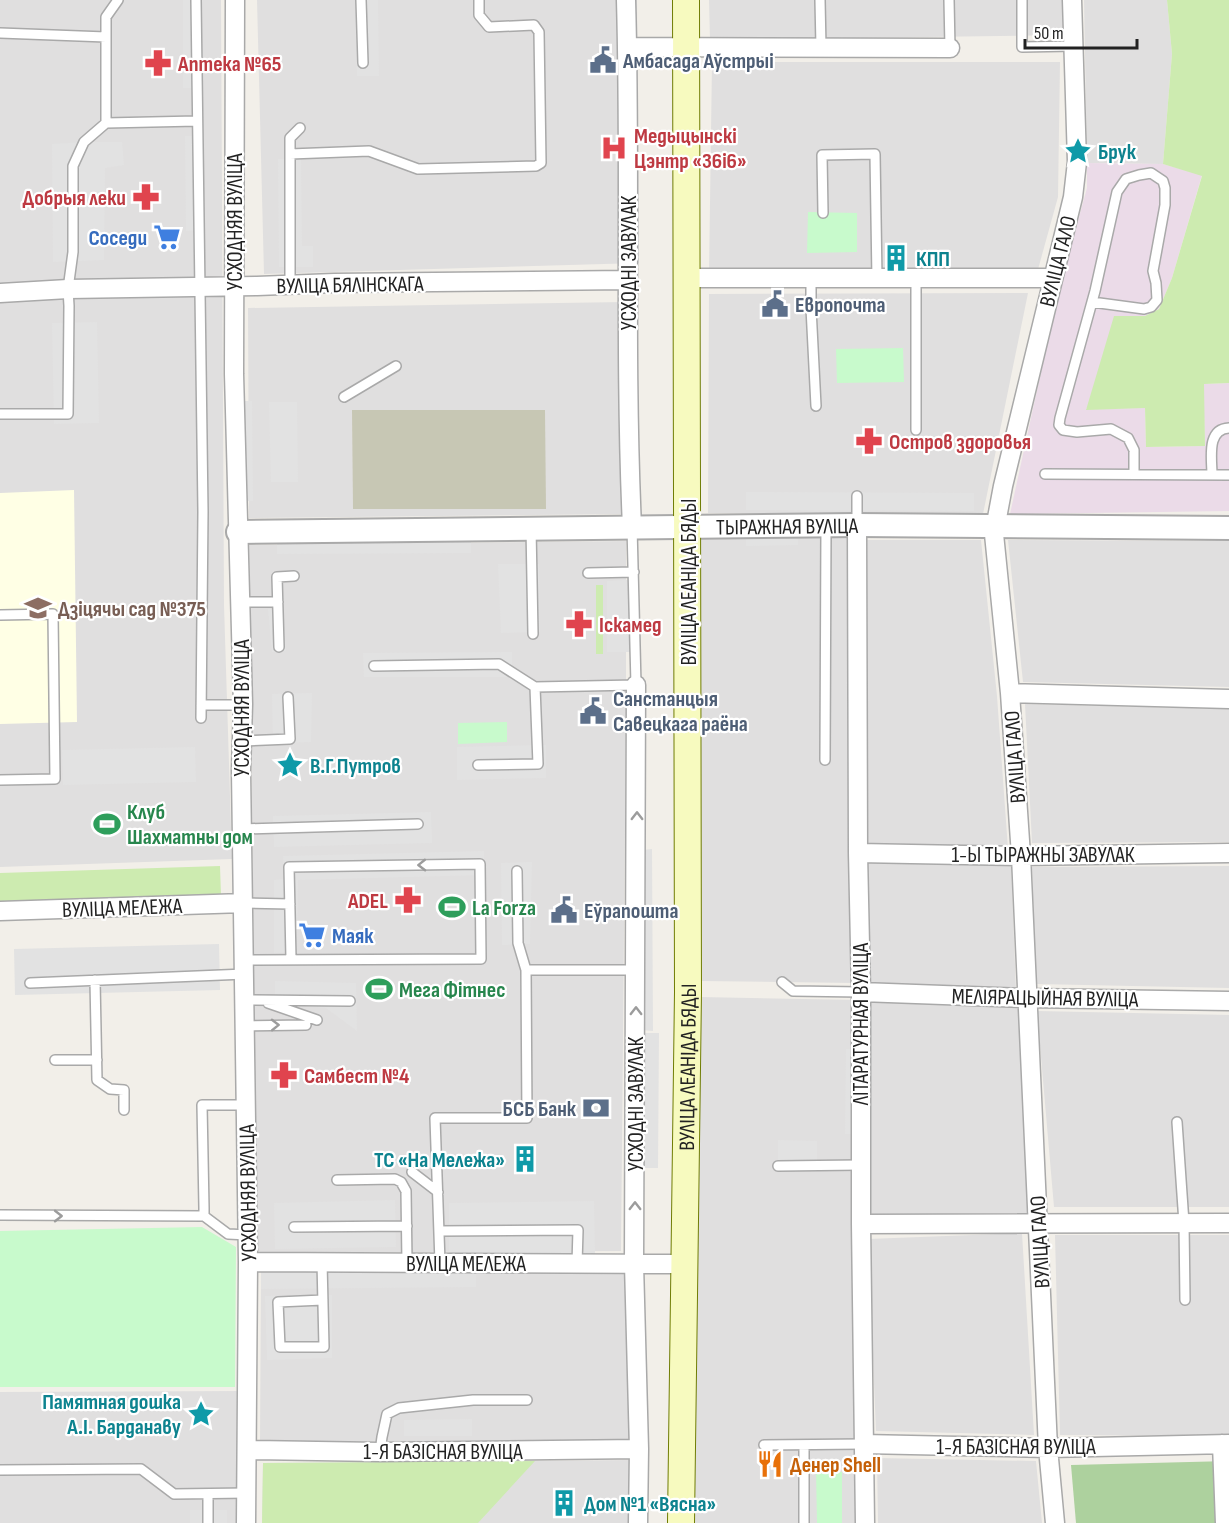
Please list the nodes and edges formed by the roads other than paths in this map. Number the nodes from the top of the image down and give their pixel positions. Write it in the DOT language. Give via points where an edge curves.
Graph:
graph roads {
  1 [pos="118,0"];
  2 [pos="196,0"];
  3 [pos="235,0"];
  4 [pos="361,0"];
  5 [pos="479,0"];
  6 [pos="626,0"];
  7 [pos="686,0"];
  8 [pos="820,0"];
  9 [pos="949,0"];
  10 [pos="1022,0"];
  11 [pos="1072,0"];
  12 [pos="0,33"];
  13 [pos="106,37"];
  14 [pos="1073,46"];
  15 [pos="627,47"];
  16 [pos="686,47"];
  17 [pos="820,47"];
  18 [pos="950,48"];
  19 [pos="363,63"];
  20 [pos="197,121"];
  21 [pos="106,123"];
  22 [pos="300,128"];
  23 [pos="290,154"];
  24 [pos="823,213"];
  25 [pos="687,278"];
  26 [pos="1053,278"];
  27 [pos="811,279"];
  28 [pos="877,279"];
  29 [pos="916,279"];
  30 [pos="628,280"];
  31 [pos="290,285"];
  32 [pos="200,286"];
  33 [pos="234,286"];
  34 [pos="68,289"];
  35 [pos="0,293"];
  36 [pos="1092,302"];
  37 [pos="812,308"];
  38 [pos="801,309"];
  39 [pos="396,366"];
  40 [pos="344,397"];
  41 [pos="816,406"];
  42 [pos="0,414"];
  43 [pos="1229,428"];
  44 [pos="916,430"];
  45 [pos="1046,474"];
  46 [pos="1134,474"];
  47 [pos="1212,475"];
  48 [pos="1229,475"];
  49 [pos="857,496"];
  50 [pos="857,525"];
  51 [pos="995,526"];
  52 [pos="632,527"];
  53 [pos="688,527"];
  54 [pos="531,528"];
  55 [pos="1229,528"];
  56 [pos="813,529"];
  57 [pos="238,532"];
  58 [pos="634,572"];
  59 [pos="588,573"];
  60 [pos="294,576"];
  61 [pos="240,602"];
  62 [pos="278,602"];
  63 [pos="0,615"];
  64 [pos="533,634"];
  65 [pos="279,647"];
  66 [pos="374,666"];
  67 [pos="636,686"];
  68 [pos="535,687"];
  69 [pos="1010,693"];
  70 [pos="288,697"];
  71 [pos="1229,699"];
  72 [pos="243,704"];
  73 [pos="201,705"];
  74 [pos="201,718"];
  75 [pos="242,741"];
  76 [pos="825,760"];
  77 [pos="478,765"];
  78 [pos="0,780"];
  79 [pos="418,824"];
  80 [pos="242,829"];
  81 [pos="858,853"];
  82 [pos="1229,854"];
  83 [pos="1021,855"];
  84 [pos="517,870"];
  85 [pos="244,903"];
  86 [pos="290,904"];
  87 [pos="0,911"];
  88 [pos="291,960"];
  89 [pos="245,967"];
  90 [pos="526,970"];
  91 [pos="636,970"];
  92 [pos="95,980"];
  93 [pos="782,982"];
  94 [pos="30,983"];
  95 [pos="861,992"];
  96 [pos="1028,998"];
  97 [pos="253,1000"];
  98 [pos="350,1001"];
  99 [pos="1229,1001"];
  100 [pos="317,1020"];
  101 [pos="306,1025"];
  102 [pos="245,1026"];
  103 [pos="55,1060"];
  104 [pos="97,1060"];
  105 [pos="246,1105"];
  106 [pos="124,1110"];
  107 [pos="1177,1122"];
  108 [pos="860,1165"];
  109 [pos="778,1166"];
  110 [pos="412,1172"];
  111 [pos="337,1180"];
  112 [pos="438,1192"];
  113 [pos="0,1215"];
  114 [pos="204,1216"];
  115 [pos="1038,1223"];
  116 [pos="1184,1223"];
  117 [pos="1229,1223"];
  118 [pos="861,1224"];
  119 [pos="407,1226"];
  120 [pos="294,1227"];
  121 [pos="439,1231"];
  122 [pos="248,1235"];
  123 [pos="248,1262"];
  124 [pos="322,1262"];
  125 [pos="407,1262"];
  126 [pos="440,1263"];
  127 [pos="578,1264"];
  128 [pos="634,1264"];
  129 [pos="685,1264"];
  130 [pos="1185,1299"];
  131 [pos="323,1300"];
  132 [pos="526,1400"];
  133 [pos="863,1444"];
  134 [pos="1226,1444"];
  135 [pos="764,1445"];
  136 [pos="804,1446"];
  137 [pos="1048,1448"];
  138 [pos="639,1449"];
  139 [pos="247,1450"];
  140 [pos="380,1452"];
  141 [pos="0,1470"];
  142 [pos="247,1493"];
  143 [pos="208,1494"];
  144 [pos="208,1523"];
  145 [pos="246,1523"];
  146 [pos="638,1523"];
  147 [pos="681,1523"];
  148 [pos="804,1523"];
  149 [pos="865,1523"];
  150 [pos="1055,1523"];
  151 [pos="1225,1523"];
  1 -- 13 [label="lane" via="106,16"];
  2 -- 20 [label="lane"];
  3 -- 33 [label="street, УСХОДНЯЯ ВУЛІЦА"];
  4 -- 19 [label="lane"];
  5 -- 23 [label="lane" via="479,15 489,27 534,25 539,32 541,163 418,169 369,151"];
  6 -- 15 [label="street, УСХОДНІ ЗАВУЛАК"];
  7 -- 16 [label="main road, ВУЛІЦА ЛЕАНІДА БЯДЫ"];
  8 -- 17 [label="lane"];
  9 -- 18 [label="lane"];
  10 -- 14 [label="lane" via="1022,47"];
  11 -- 14 [label="street, ВУЛІЦА ГАЛО"];
  12 -- 13 [label="lane"];
  13 -- 21 [label="lane"];
  14 -- 26 [label="street, ВУЛІЦА ГАЛО" via="1076,181"];
  15 -- 16 [label="street"];
  15 -- 30 [label="street, УСХОДНІ ЗАВУЛАК"];
  16 -- 17 [label="street"];
  16 -- 25 [label="main road, ВУЛІЦА ЛЕАНІДА БЯДЫ"];
  17 -- 18 [label="street"];
  20 -- 21 [label="lane"];
  20 -- 32 [label="lane"];
  21 -- 34 [label="lane" via="84,142 73,166 73,252"];
  22 -- 23 [label="lane" via="291,138"];
  23 -- 31 [label="lane"];
  24 -- 28 [label="lane" via="822,155 874,154"];
  25 -- 27 [label="street"];
  25 -- 53 [label="main road, ВУЛІЦА ЛЕАНІДА БЯДЫ"];
  26 -- 29 [label="street"];
  26 -- 51 [label="street, ВУЛІЦА ГАЛО"];
  27 -- 28 [label="street"];
  27 -- 37 [label="lane"];
  28 -- 29 [label="street"];
  29 -- 44 [label="lane"];
  30 -- 31 [label="street, ВУЛІЦА БЯЛІНСКАГА"];
  30 -- 52 [label="street, УСХОДНІ ЗАВУЛАК"];
  31 -- 33 [label="street, ВУЛІЦА БЯЛІНСКАГА"];
  32 -- 33 [label="street, ВУЛІЦА БЯЛІНСКАГА"];
  32 -- 34 [label="street, ВУЛІЦА БЯЛІНСКАГА"];
  32 -- 73 [label="lane"];
  33 -- 57 [label="street, УСХОДНЯЯ ВУЛІЦА"];
  34 -- 35 [label="street, ВУЛІЦА БЯЛІНСКАГА"];
  34 -- 42 [label="lane" via="68,414"];
  36 -- 36 [label="lane" via="1144,309 1151,308 1157,300 1153,271 1165,188 1163,181 1151,174 1126,178 1117,192"];
  36 -- 46 [label="lane" via="1059,425 1063,430 1077,432 1111,429 1128,438 1134,450"];
  37 -- 38 [label="lane"];
  37 -- 41 [label="lane"];
  39 -- 40 [label="lane"];
  43 -- 47 [label="lane" via="1216,434 1212,441"];
  45 -- 46 [label="lane"];
  46 -- 47 [label="lane"];
  47 -- 48 [label="lane"];
  49 -- 50 [label="lane"];
  50 -- 51 [label="street, ТЫРАЖНАЯ ВУЛІЦА"];
  50 -- 56 [label="street, ТЫРАЖНАЯ ВУЛІЦА"];
  50 -- 81 [label="street, ЛІТАРАТУРНАЯ ВУЛІЦА"];
  51 -- 55 [label="street, ТЫРАЖНАЯ ВУЛІЦА"];
  51 -- 69 [label="street, ВУЛІЦА ГАЛО"];
  52 -- 53 [label="street, ТЫРАЖНАЯ ВУЛІЦА"];
  52 -- 54 [label="street, ТЫРАЖНАЯ ВУЛІЦА"];
  52 -- 58 [label="lane"];
  53 -- 56 [label="street, ТЫРАЖНАЯ ВУЛІЦА"];
  53 -- 129 [label="main road, ВУЛІЦА ЛЕАНІДА БЯДЫ"];
  54 -- 57 [label="street, ТЫРАЖНАЯ ВУЛІЦА"];
  54 -- 64 [label="lane"];
  56 -- 76 [label="lane"];
  57 -- 61 [label="street, УСХОДНЯЯ ВУЛІЦА"];
  58 -- 59 [label="lane"];
  58 -- 67 [label="lane"];
  60 -- 62 [label="lane" via="277,576"];
  61 -- 62 [label="lane"];
  61 -- 72 [label="street, УСХОДНЯЯ ВУЛІЦА"];
  62 -- 65 [label="lane"];
  63 -- 78 [label="lane" via="53,614 55,779"];
  66 -- 68 [label="lane" via="499,664"];
  67 -- 68 [label="lane"];
  91 -- 67 [label="street, УСХОДНІ ЗАВУЛАК, one-way"];
  68 -- 77 [label="lane" via="538,764"];
  69 -- 71 [label="street"];
  69 -- 83 [label="street, ВУЛІЦА ГАЛО"];
  70 -- 75 [label="lane" via="290,739"];
  72 -- 73 [label="lane"];
  72 -- 75 [label="street, УСХОДНЯЯ ВУЛІЦА"];
  73 -- 74 [label="lane"];
  75 -- 80 [label="street, УСХОДНЯЯ ВУЛІЦА"];
  79 -- 80 [label="lane"];
  80 -- 85 [label="street, УСХОДНЯЯ ВУЛІЦА"];
  81 -- 83 [label="street, 1-Ы ТЫРАЖНЫ ЗАВУЛАК"];
  81 -- 95 [label="street, ЛІТАРАТУРНАЯ ВУЛІЦА"];
  82 -- 83 [label="street, 1-Ы ТЫРАЖНЫ ЗАВУЛАК"];
  83 -- 96 [label="street, ВУЛІЦА ГАЛО"];
  84 -- 90 [label="lane" via="518,943"];
  85 -- 86 [label="lane"];
  85 -- 87 [label="street, ВУЛІЦА МЕЛЕЖА"];
  85 -- 89 [label="street, УСХОДНЯЯ ВУЛІЦА"];
  86 -- 88 [label="lane"];
  88 -- 86 [label="lane, one-way" via="482,959 480,864 289,867"];
  88 -- 89 [label="lane"];
  89 -- 92 [label="lane"];
  89 -- 97 [label="street, УСХОДНЯЯ ВУЛІЦА"];
  90 -- 91 [label="lane"];
  90 -- 112 [label="lane" via="527,1118 435,1118"];
  128 -- 91 [label="street, УСХОДНІ ЗАВУЛАК, one-way"];
  92 -- 94 [label="lane"];
  92 -- 104 [label="lane"];
  93 -- 95 [label="lane" via="793,991"];
  95 -- 96 [label="street, МЕЛІЯРАЦЫЙНАЯ ВУЛІЦА"];
  95 -- 108 [label="street, ЛІТАРАТУРНАЯ ВУЛІЦА"];
  96 -- 99 [label="street, МЕЛІЯРАЦЫЙНАЯ ВУЛІЦА"];
  96 -- 115 [label="street, ВУЛІЦА ГАЛО"];
  97 -- 98 [label="lane"];
  97 -- 100 [label="lane"];
  97 -- 102 [label="street, УСХОДНЯЯ ВУЛІЦА"];
  102 -- 101 [label="lane, one-way"];
  102 -- 105 [label="street, УСХОДНЯЯ ВУЛІЦА"];
  103 -- 104 [label="lane"];
  104 -- 106 [label="lane" via="97,1080 110,1089 124,1090"];
  105 -- 114 [label="lane" via="202,1105"];
  105 -- 122 [label="street, УСХОДНЯЯ ВУЛІЦА"];
  107 -- 116 [label="lane"];
  108 -- 109 [label="lane"];
  108 -- 118 [label="street, ЛІТАРАТУРНАЯ ВУЛІЦА"];
  110 -- 112 [label="lane"];
  111 -- 119 [label="lane" via="401,1182 406,1191"];
  112 -- 121 [label="lane"];
  113 -- 114 [label="lane, one-way"];
  114 -- 122 [label="lane" via="228,1234"];
  115 -- 116 [label="street"];
  115 -- 118 [label="street"];
  115 -- 137 [label="street, ВУЛІЦА ГАЛО"];
  116 -- 117 [label="street"];
  116 -- 130 [label="lane"];
  118 -- 133 [label="street, ЛІТАРАТУРНАЯ ВУЛІЦА"];
  119 -- 120 [label="lane"];
  119 -- 125 [label="lane"];
  121 -- 126 [label="lane"];
  121 -- 127 [label="lane" via="578,1230"];
  122 -- 123 [label="street, УСХОДНЯЯ ВУЛІЦА"];
  123 -- 124 [label="street, ВУЛІЦА МЕЛЕЖА"];
  123 -- 139 [label="street, УСХОДНЯЯ ВУЛІЦА"];
  124 -- 125 [label="street, ВУЛІЦА МЕЛЕЖА"];
  124 -- 131 [label="lane"];
  125 -- 126 [label="street, ВУЛІЦА МЕЛЕЖА"];
  126 -- 127 [label="street, ВУЛІЦА МЕЛЕЖА"];
  127 -- 128 [label="street, ВУЛІЦА МЕЛЕЖА"];
  128 -- 129 [label="street, ВУЛІЦА МЕЛЕЖА"];
  128 -- 138 [label="street, УСХОДНІ ЗАВУЛАК"];
  129 -- 147 [label="main road, ВУЛІЦА ЛЕАНІДА БЯДЫ"];
  131 -- 131 [label="lane" via="324,1347 280,1347 278,1302"];
  132 -- 140 [label="lane" via="472,1400 399,1408 387,1414"];
  133 -- 136 [label="lane, 1-Я БАЗІСНАЯ ВУЛІЦА"];
  133 -- 137 [label="street, 1-Я БАЗІСНАЯ ВУЛІЦА"];
  133 -- 149 [label="street, ЛІТАРАТУРНАЯ ВУЛІЦА"];
  134 -- 137 [label="street, 1-Я БАЗІСНАЯ ВУЛІЦА"];
  134 -- 151 [label="street"];
  135 -- 136 [label="lane, 1-Я БАЗІСНАЯ ВУЛІЦА"];
  136 -- 148 [label="lane"];
  137 -- 150 [label="street, ВУЛІЦА ГАЛО"];
  138 -- 140 [label="street, 1-Я БАЗІСНАЯ ВУЛІЦА"];
  138 -- 146 [label="street, УСХОДНІ ЗАВУЛАК"];
  139 -- 140 [label="street, 1-Я БАЗІСНАЯ ВУЛІЦА"];
  139 -- 142 [label="street, УСХОДНЯЯ ВУЛІЦА"];
  141 -- 143 [label="lane" via="141,1469 174,1494"];
  142 -- 143 [label="lane"];
  142 -- 145 [label="street, УСХОДНЯЯ ВУЛІЦА"];
  143 -- 144 [label="lane"];
}
